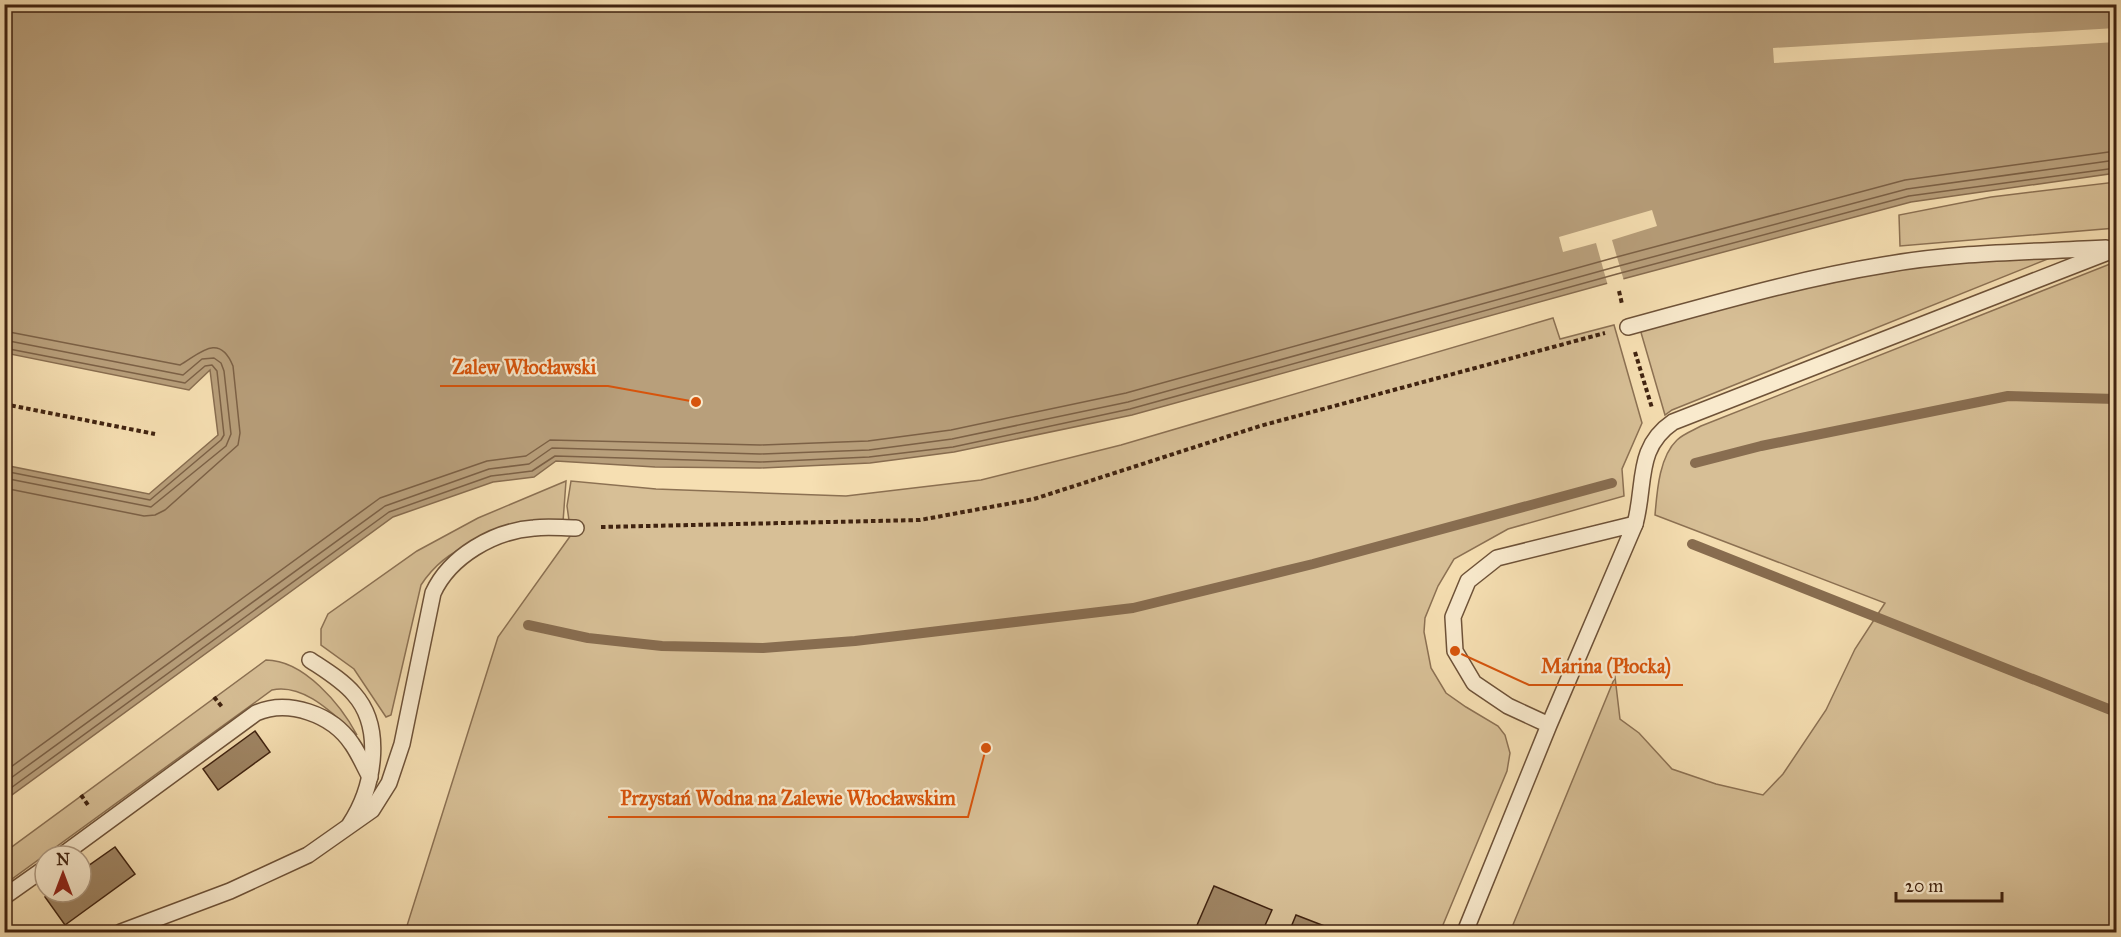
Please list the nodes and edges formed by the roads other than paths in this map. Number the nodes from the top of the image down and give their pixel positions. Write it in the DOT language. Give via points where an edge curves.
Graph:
graph roads {
  1 [pos="2116,248"];
  2 [pos="1628,327"];
  3 [pos="1635,524"];
  4 [pos="576,528"];
  5 [pos="310,660"];
  6 [pos="1549,725"];
  7 [pos="370,777"];
  8 [pos="345,831"];
  9 [pos="77,844"];
  10 [pos="33,876"];
  11 [pos="4,897"];
  12 [pos="121,933"];
  13 [pos="1465,933"];
  1 -- 2 [label="lane" via="1942,257 1885,264 1806,279"];
  1 -- 3 [label="lane" via="1674,422 1659,432 1647,452"];
  3 -- 6 [label="lane"];
  3 -- 6 [label="lane" via="1497,558 1468,581 1453,617 1455,651 1474,683 1508,706"];
  4 -- 8 [label="lane" via="533,528 507,534 454,561 440,577 433,593 402,744 389,783 372,810"];
  5 -- 7 [label="lane" via="340,680 365,710 372,735"];
  6 -- 13 [label="lane"];
  7 -- 8 [label="lane" via="357,813"];
  7 -- 9 [label="lane" via="351,742 329,723 306,711 270,707 256,713"];
  8 -- 12 [label="lane" via="308,855 230,891"];
  10 -- 11 [label="lane"];
}
